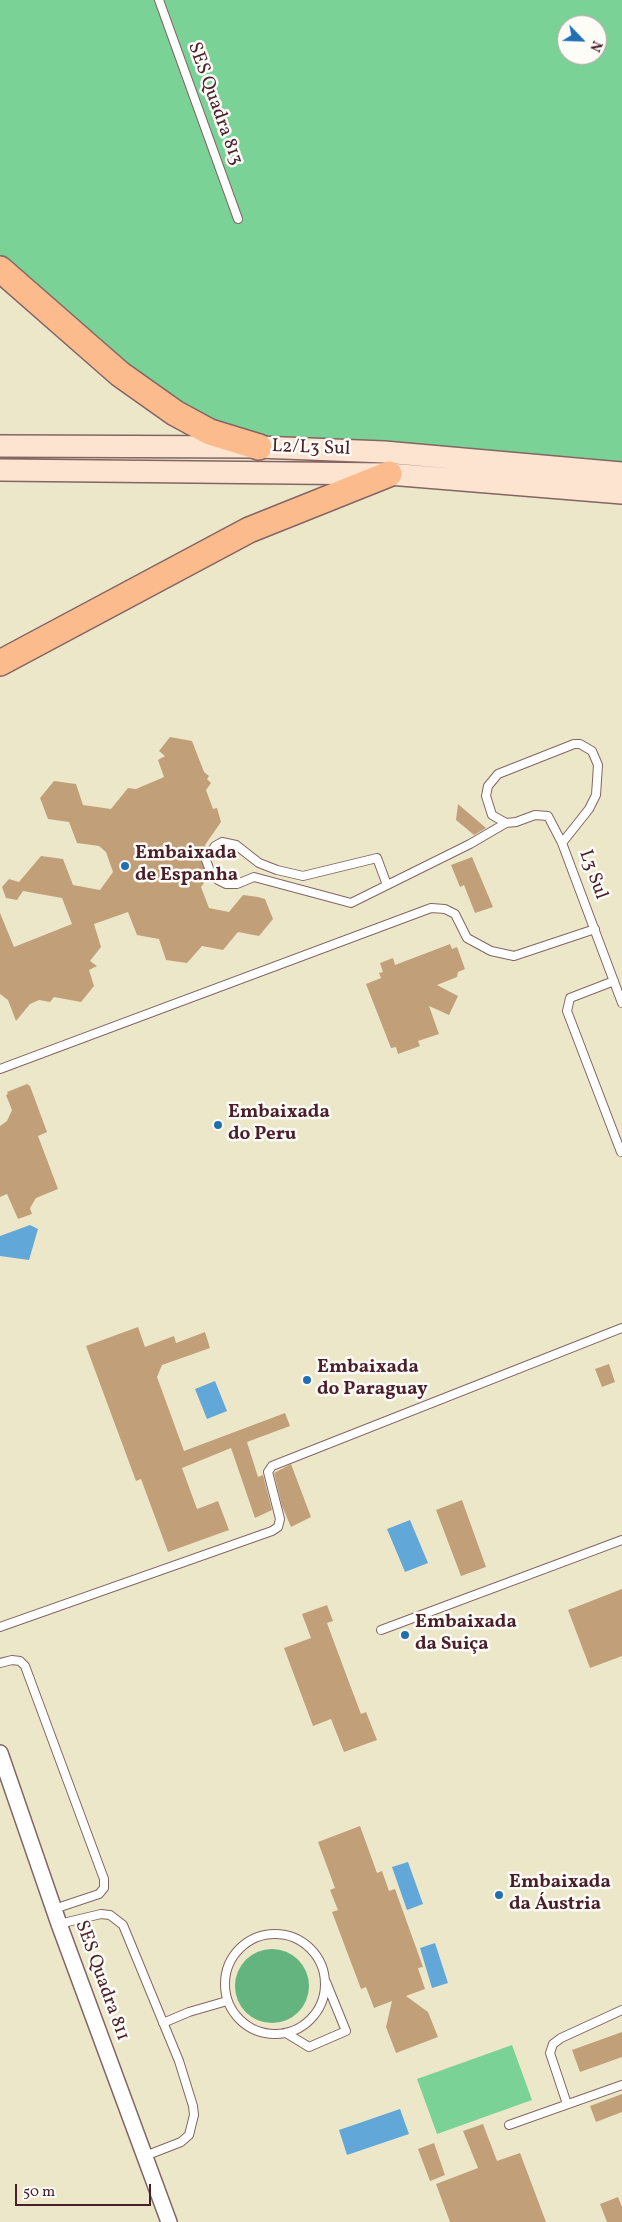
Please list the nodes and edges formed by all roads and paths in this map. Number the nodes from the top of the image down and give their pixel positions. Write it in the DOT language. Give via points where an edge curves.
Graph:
graph roads {
  1 [pos="158,0"];
  2 [pos="238,219"];
  3 [pos="0,269"];
  4 [pos="0,446"];
  5 [pos="260,447"];
  6 [pos="0,470"];
  7 [pos="622,472"];
  8 [pos="388,474"];
  9 [pos="622,493"];
  10 [pos="0,662"];
  11 [pos="506,823"];
  12 [pos="562,843"];
  13 [pos="259,863"];
  14 [pos="303,876"];
  15 [pos="254,877"];
  16 [pos="387,885"];
  17 [pos="306,891"];
  18 [pos="595,929"];
  19 [pos="614,981"];
  20 [pos="622,1003"];
  21 [pos="0,1069"];
  22 [pos="622,1153"];
  23 [pos="622,1328"];
  24 [pos="622,1540"];
  25 [pos="0,1627"];
  26 [pos="381,1630"];
  27 [pos="0,1663"];
  28 [pos="0,1753"];
  29 [pos="54,1909"];
  30 [pos="59,1924"];
  31 [pos="324,1978"];
  32 [pos="227,2001"];
  33 [pos="622,2010"];
  34 [pos="163,2023"];
  35 [pos="286,2033"];
  36 [pos="622,2085"];
  37 [pos="567,2104"];
  38 [pos="509,2125"];
  39 [pos="145,2156"];
  40 [pos="169,2222"];
  1 -- 2 [label="lane, SES Quadra 813"];
  3 -- 5 [label="highway" via="120,374 175,413 210,432"];
  4 -- 5 [label="main road, L2/L3 Sul"];
  5 -- 7 [label="main road, L2/L3 Sul" via="384,452"];
  6 -- 8 [label="main road, L2/L3 Sul"];
  8 -- 9 [label="main road, L2/L3 Sul"];
  8 -- 10 [label="highway" via="249,530"];
  11 -- 12 [label="lane, L3 Sul" via="535,815 548,816"];
  11 -- 12 [label="lane" via="492,815 486,796 498,774 574,744 586,746 598,765 596,795"];
  11 -- 16 [label="lane"];
  12 -- 18 [label="lane, L3 Sul"];
  13 -- 14 [label="lane"];
  13 -- 15 [label="lane"];
  13 -- 15 [label="lane" via="236,845 222,842 215,846 206,860 210,871 226,884 237,884"];
  14 -- 16 [label="lane" via="377,858"];
  14 -- 17 [label="lane"];
  15 -- 17 [label="lane"];
  16 -- 17 [label="lane" via="351,903"];
  18 -- 19 [label="lane, L3 Sul"];
  18 -- 21 [label="lane" via="514,956 491,951 468,938 455,914 431,908"];
  19 -- 20 [label="lane, L3 Sul"];
  19 -- 22 [label="lane" via="570,998 567,1011"];
  23 -- 25 [label="lane" via="272,1466 268,1472 280,1519 278,1527 272,1531"];
  24 -- 26 [label="lane"];
  27 -- 29 [label="lane" via="12,1660 25,1666 104,1879 104,1888 99,1894"];
  28 -- 29 [label="street, SES Quadra 811"];
  29 -- 30 [label="street, SES Quadra 811"];
  30 -- 34 [label="lane" via="101,1914 117,1919 123,1925"];
  30 -- 39 [label="street, SES Quadra 811"];
  31 -- 32 [label="lane" via="316,1955 303,1943 287,1935 263,1935 242,1946 228,1966 225,1977"];
  31 -- 35 [label="lane" via="321,2002 316,2012 307,2022"];
  31 -- 35 [label="lane" via="346,2032 309,2047"];
  32 -- 34 [label="lane"];
  32 -- 35 [label="lane" via="237,2017 251,2028 268,2034"];
  33 -- 37 [label="lane" via="553,2044 550,2053"];
  34 -- 39 [label="lane" via="179,2061 194,2115 189,2135"];
  36 -- 37 [label="lane"];
  37 -- 38 [label="lane"];
  39 -- 40 [label="street, SES Quadra 811"];
}
